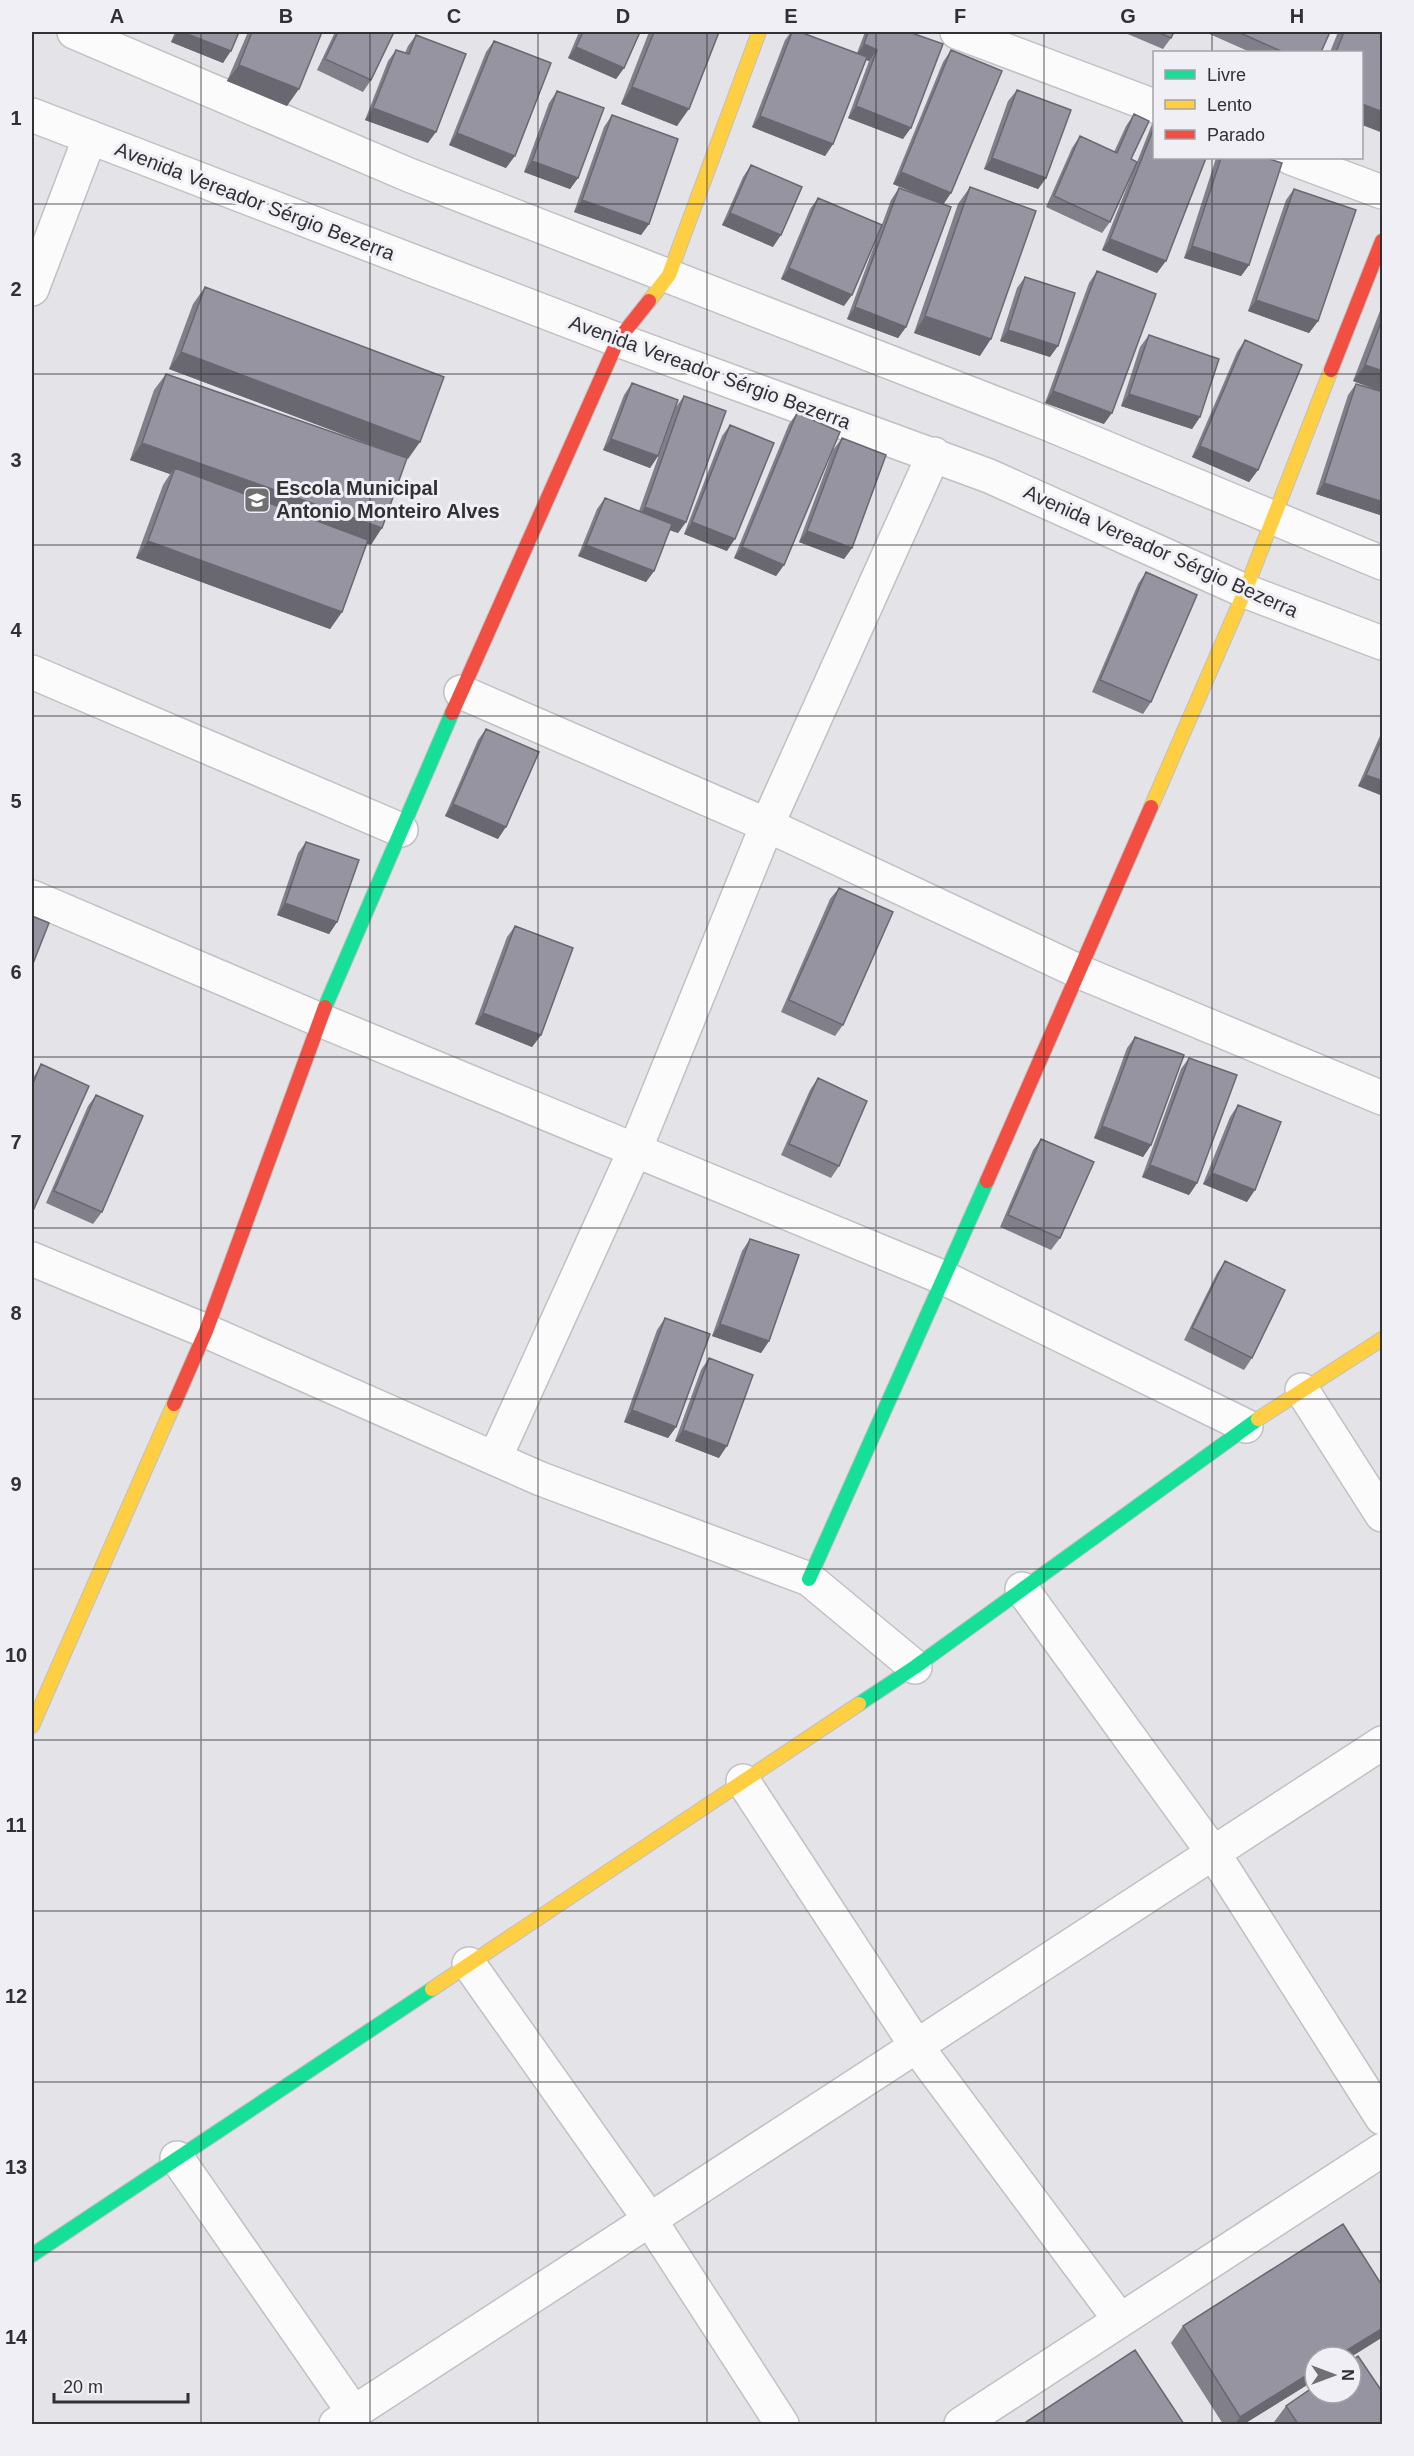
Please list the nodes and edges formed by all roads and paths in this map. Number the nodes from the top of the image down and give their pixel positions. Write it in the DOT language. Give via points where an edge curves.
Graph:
graph roads {
  1 [pos="74,32"];
  2 [pos="759,32"];
  3 [pos="957,32"];
  4 [pos="1153,105"];
  5 [pos="32,114"];
  6 [pos="90,137"];
  7 [pos="1294,159"];
  8 [pos="1383,192"];
  9 [pos="1383,241"];
  10 [pos="669,275"];
  11 [pos="32,289"];
  12 [pos="618,340"];
  13 [pos="934,454"];
  14 [pos="1275,517"];
  15 [pos="1383,563"];
  16 [pos="1245,591"];
  17 [pos="1383,643"];
  18 [pos="32,672"];
  19 [pos="461,692"];
  20 [pos="767,825"];
  21 [pos="401,830"];
  22 [pos="32,897"];
  23 [pos="1080,972"];
  24 [pos="320,1020"];
  25 [pos="1383,1098"];
  26 [pos="635,1150"];
  27 [pos="32,1259"];
  28 [pos="942,1277"];
  29 [pos="206,1331"];
  30 [pos="1383,1339"];
  31 [pos="1302,1390"];
  32 [pos="1246,1426"];
  33 [pos="495,1458"];
  34 [pos="1383,1515"];
  35 [pos="809,1579"];
  36 [pos="1022,1589"];
  37 [pos="915,1667"];
  38 [pos="32,1726"];
  39 [pos="1383,1743"];
  40 [pos="743,1781"];
  41 [pos="1214,1854"];
  42 [pos="469,1964"];
  43 [pos="916,2047"];
  44 [pos="1383,2118"];
  45 [pos="1383,2150"];
  46 [pos="177,2158"];
  47 [pos="650,2220"];
  48 [pos="32,2256"];
  49 [pos="1120,2320"];
  50 [pos="345,2419"];
  51 [pos="782,2424"];
  52 [pos="961,2424"];
  1 -- 10 [label="street" via="409,175"];
  2 -- 10 [label="street"];
  3 -- 4 [label="street"];
  5 -- 6 [label="street, Avenida Vereador Sérgio Bezerra"];
  6 -- 11 [label="street"];
  6 -- 12 [label="street, Avenida Vereador Sérgio Bezerra"];
  7 -- 8 [label="street"];
  9 -- 14 [label="street"];
  10 -- 12 [label="street"];
  10 -- 14 [label="street"];
  12 -- 13 [label="street, Avenida Vereador Sérgio Bezerra"];
  12 -- 19 [label="street"];
  13 -- 16 [label="street, Avenida Vereador Sérgio Bezerra"];
  13 -- 20 [label="street"];
  14 -- 15 [label="street"];
  14 -- 16 [label="street"];
  16 -- 17 [label="street, Avenida Vereador Sérgio Bezerra"];
  16 -- 23 [label="street"];
  18 -- 21 [label="street"];
  19 -- 20 [label="street"];
  19 -- 21 [label="street"];
  20 -- 23 [label="street"];
  20 -- 26 [label="street"];
  21 -- 24 [label="street"];
  22 -- 24 [label="street"];
  23 -- 25 [label="street"];
  23 -- 28 [label="street"];
  24 -- 26 [label="street"];
  24 -- 29 [label="street"];
  26 -- 28 [label="street"];
  26 -- 33 [label="street"];
  27 -- 29 [label="street"];
  28 -- 32 [label="street"];
  28 -- 35 [label="street"];
  29 -- 33 [label="street"];
  29 -- 38 [label="street"];
  30 -- 31 [label="street"];
  31 -- 32 [label="street"];
  31 -- 34 [label="street"];
  32 -- 36 [label="street"];
  33 -- 35 [label="street" via="541,1479"];
  35 -- 37 [label="street"];
  36 -- 37 [label="street"];
  36 -- 41 [label="street"];
  37 -- 40 [label="street"];
  39 -- 41 [label="street"];
  40 -- 42 [label="street"];
  40 -- 43 [label="street"];
  41 -- 43 [label="street"];
  41 -- 44 [label="street"];
  42 -- 46 [label="street"];
  42 -- 47 [label="street"];
  43 -- 47 [label="street"];
  43 -- 49 [label="street"];
  45 -- 49 [label="street"];
  46 -- 48 [label="street"];
  46 -- 50 [label="street"];
  47 -- 50 [label="street"];
  47 -- 51 [label="street"];
  49 -- 52 [label="street"];
}
